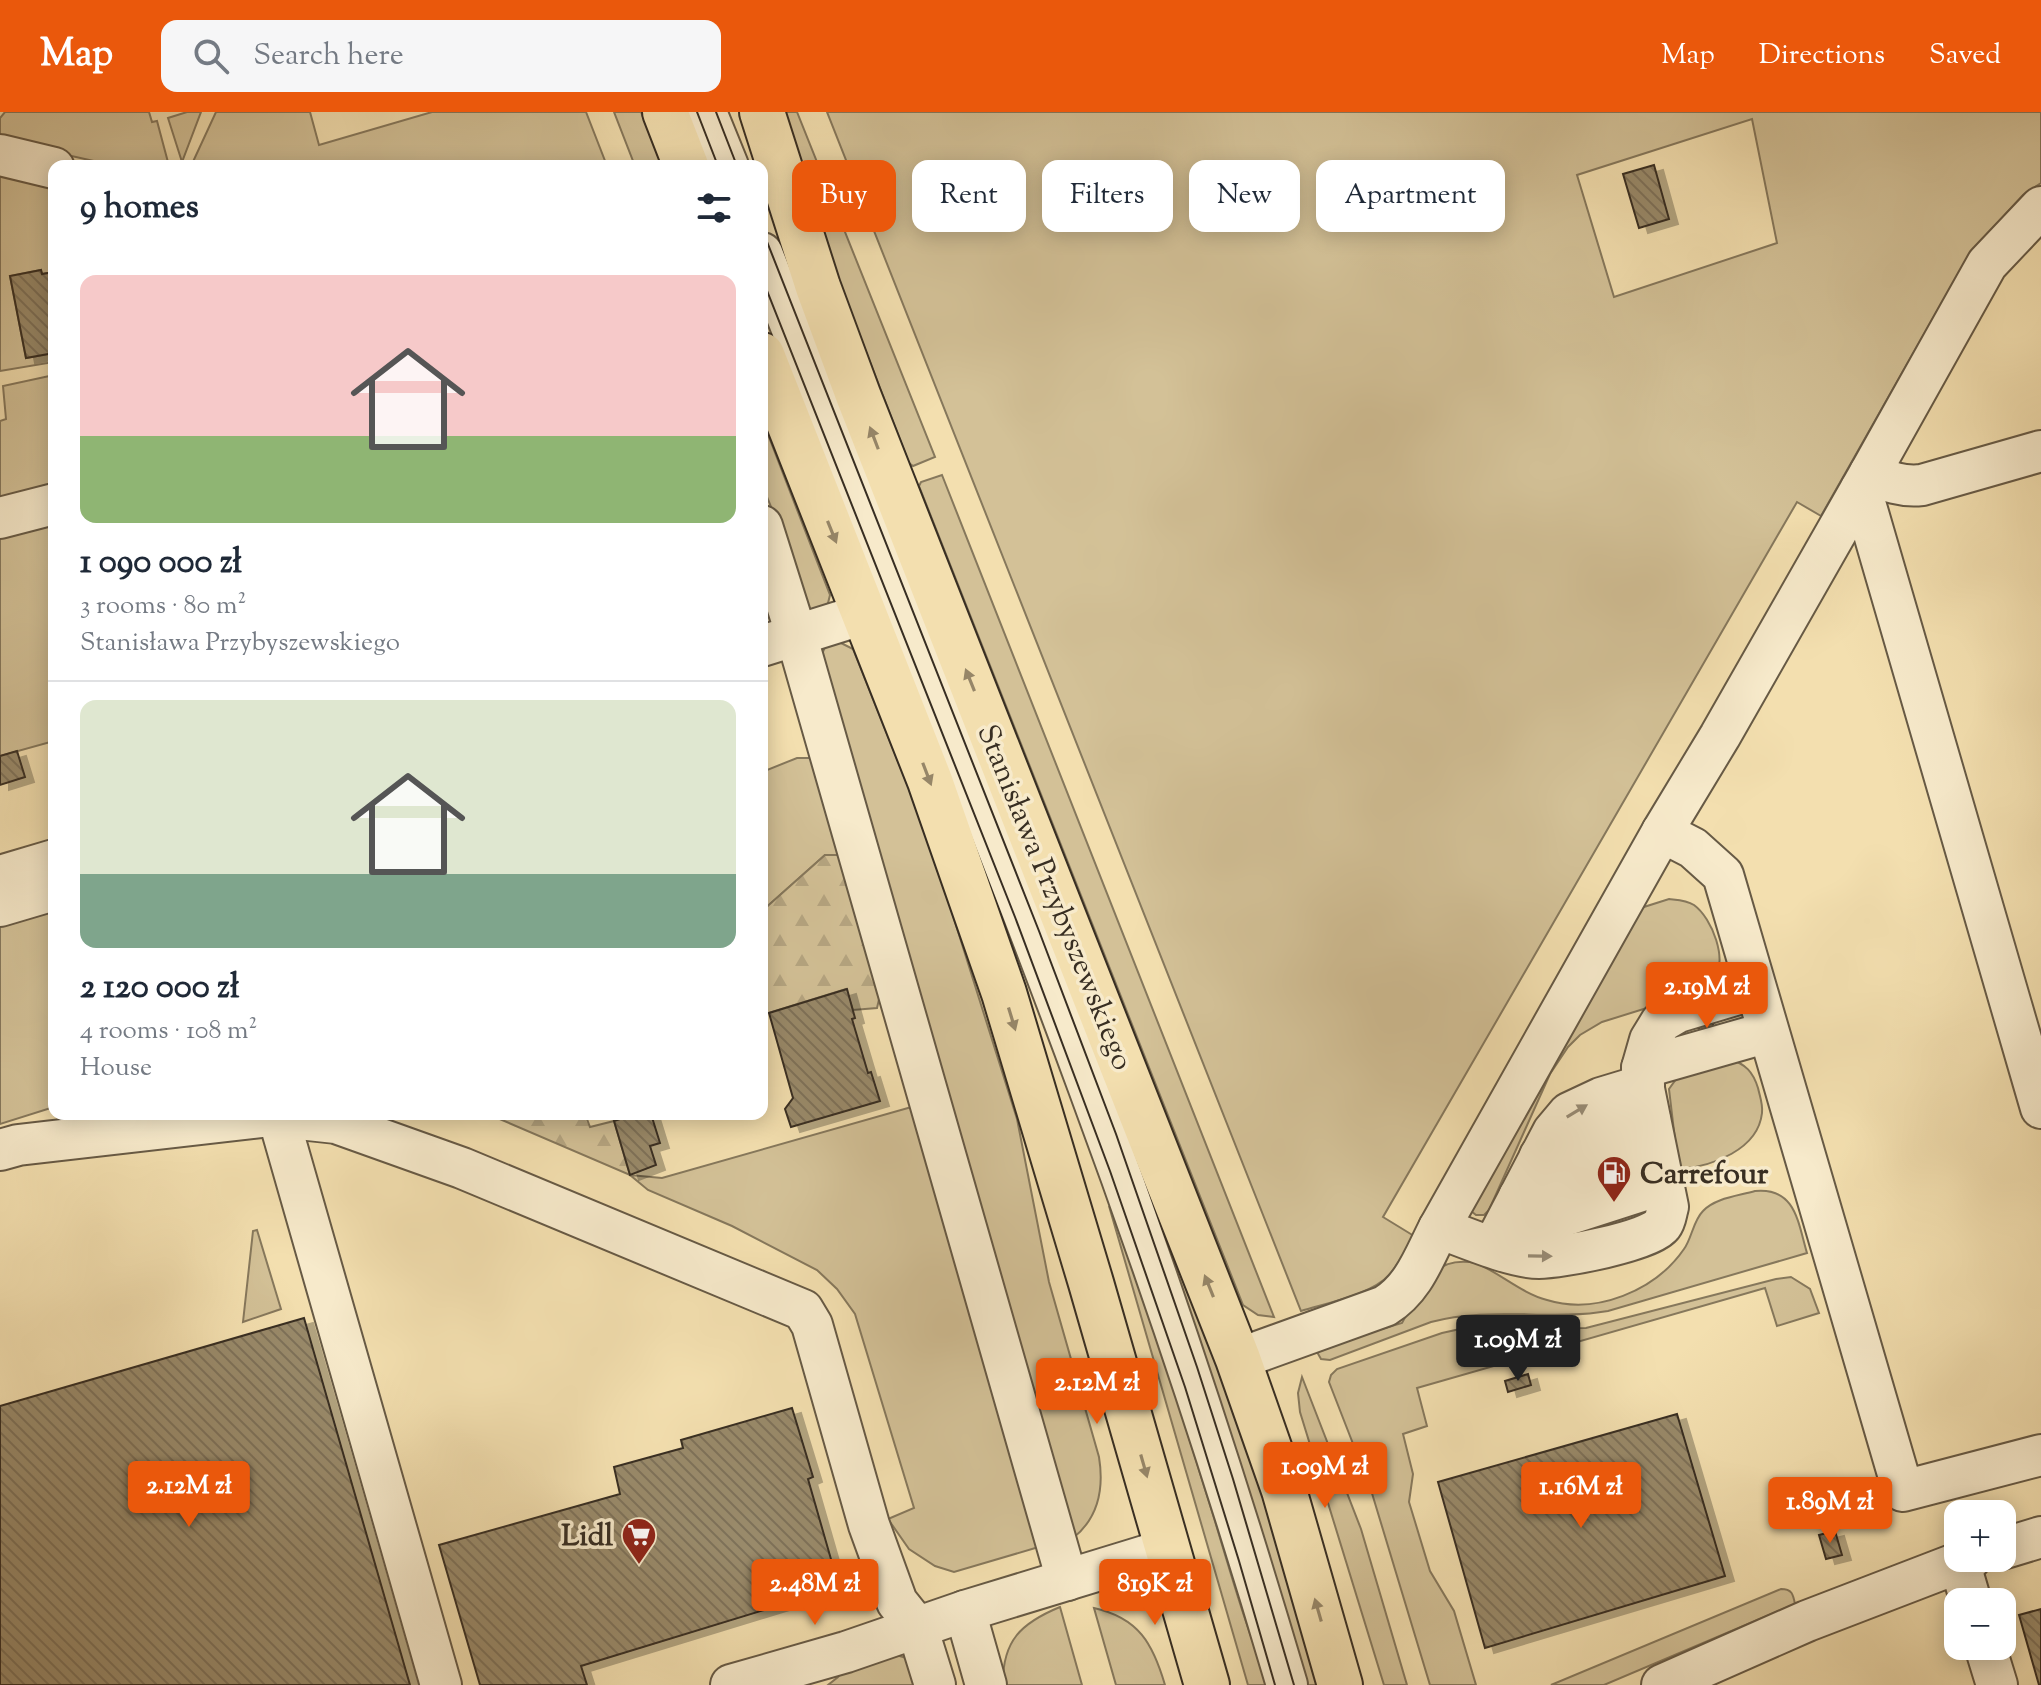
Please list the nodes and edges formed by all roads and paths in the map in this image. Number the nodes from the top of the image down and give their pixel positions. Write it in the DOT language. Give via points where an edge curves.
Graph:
graph roads {
  1 [pos="665,112"];
  2 [pos="706,112"];
  3 [pos="762,112"];
  4 [pos="0,155"];
  5 [pos="684,160"];
  6 [pos="726,160"];
  7 [pos="48,167"];
  8 [pos="2041,207"];
  9 [pos="768,268"];
  10 [pos="768,370"];
  11 [pos="2041,451"];
  12 [pos="1865,481"];
  13 [pos="48,506"];
  14 [pos="0,518"];
  15 [pos="768,566"];
  16 [pos="864,614"];
  17 [pos="779,640"];
  18 [pos="1662,832"];
  19 [pos="48,862"];
  20 [pos="0,876"];
  21 [pos="48,892"];
  22 [pos="0,906"];
  23 [pos="1755,989"];
  24 [pos="1768,1032"];
  25 [pos="2041,1108"];
  26 [pos="242,1120"];
  27 [pos="279,1120"];
  28 [pos="311,1120"];
  29 [pos="1651,1122"];
  30 [pos="0,1150"];
  31 [pos="1519,1197"];
  32 [pos="1439,1228"];
  33 [pos="1495,1242"];
  34 [pos="1238,1359"];
  35 [pos="2041,1455"];
  36 [pos="2041,1537"];
  37 [pos="2016,1545"];
  38 [pos="1168,1549"];
  39 [pos="1944,1568"];
  40 [pos="1067,1580"];
  41 [pos="965,1611"];
  42 [pos="917,1627"];
  43 [pos="1989,1660"];
  44 [pos="779,1678"];
  45 [pos="441,1685"];
  46 [pos="731,1685"];
  47 [pos="935,1685"];
  48 [pos="986,1685"];
  49 [pos="1207,1685"];
  50 [pos="1287,1685"];
  51 [pos="1340,1685"];
  52 [pos="1662,1685"];
  53 [pos="1997,1685"];
  1 -- 5 [label="main road"];
  2 -- 6 [label="street"];
  34 -- 3 [label="main road, Stanisława Przybyszewskiego, one-way" via="858,395"];
  4 -- 7 [label="street"];
  8 -- 12 [label="street" via="1987,264"];
  9 -- 50 [label="street" via="1089,1087 1190,1376"];
  10 -- 16 [label="main road, one-way"];
  11 -- 12 [label="street" via="1922,485"];
  12 -- 18 [label="street"];
  12 -- 25 [label="street"];
  13 -- 14 [label="street"];
  15 -- 17 [label="street"];
  16 -- 17 [label="street"];
  16 -- 38 [label="main road, one-way" via="930,781 1004,993"];
  17 -- 40 [label="street"];
  18 -- 23 [label="street" via="1693,848 1723,875"];
  18 -- 32 [label="street"];
  19 -- 20 [label="street"];
  21 -- 22 [label="street"];
  23 -- 24 [label="street"];
  23 -- 29 [label="street" via="1661,1022 1650,1040"];
  24 -- 29 [label="street"];
  24 -- 35 [label="street" via="1903,1491"];
  26 -- 30 [label="street"];
  27 -- 45 [label="street"];
  28 -- 42 [label="street" via="336,1123 462,1168 803,1310 812,1325 869,1525 897,1602"];
  29 -- 31 [label="street"];
  31 -- 29 [label="street, one-way" via="1540,1156"];
  33 -- 29 [label="street, one-way" via="1538,1258 1599,1249 1655,1231 1664,1223 1668,1207"];
  31 -- 33 [label="street"];
  32 -- 33 [label="street"];
  32 -- 34 [label="street" via="1399,1297"];
  51 -- 34 [label="main road, Stanisława Przybyszewskiego, one-way" via="1284,1490"];
  36 -- 37 [label="street"];
  38 -- 40 [label="street"];
  38 -- 49 [label="main road"];
  39 -- 52 [label="street"];
  40 -- 41 [label="street"];
  41 -- 42 [label="street"];
  41 -- 48 [label="street"];
  42 -- 44 [label="street"];
  42 -- 47 [label="street"];
  43 -- 53 [label="street"];
  44 -- 46 [label="street"];
}
